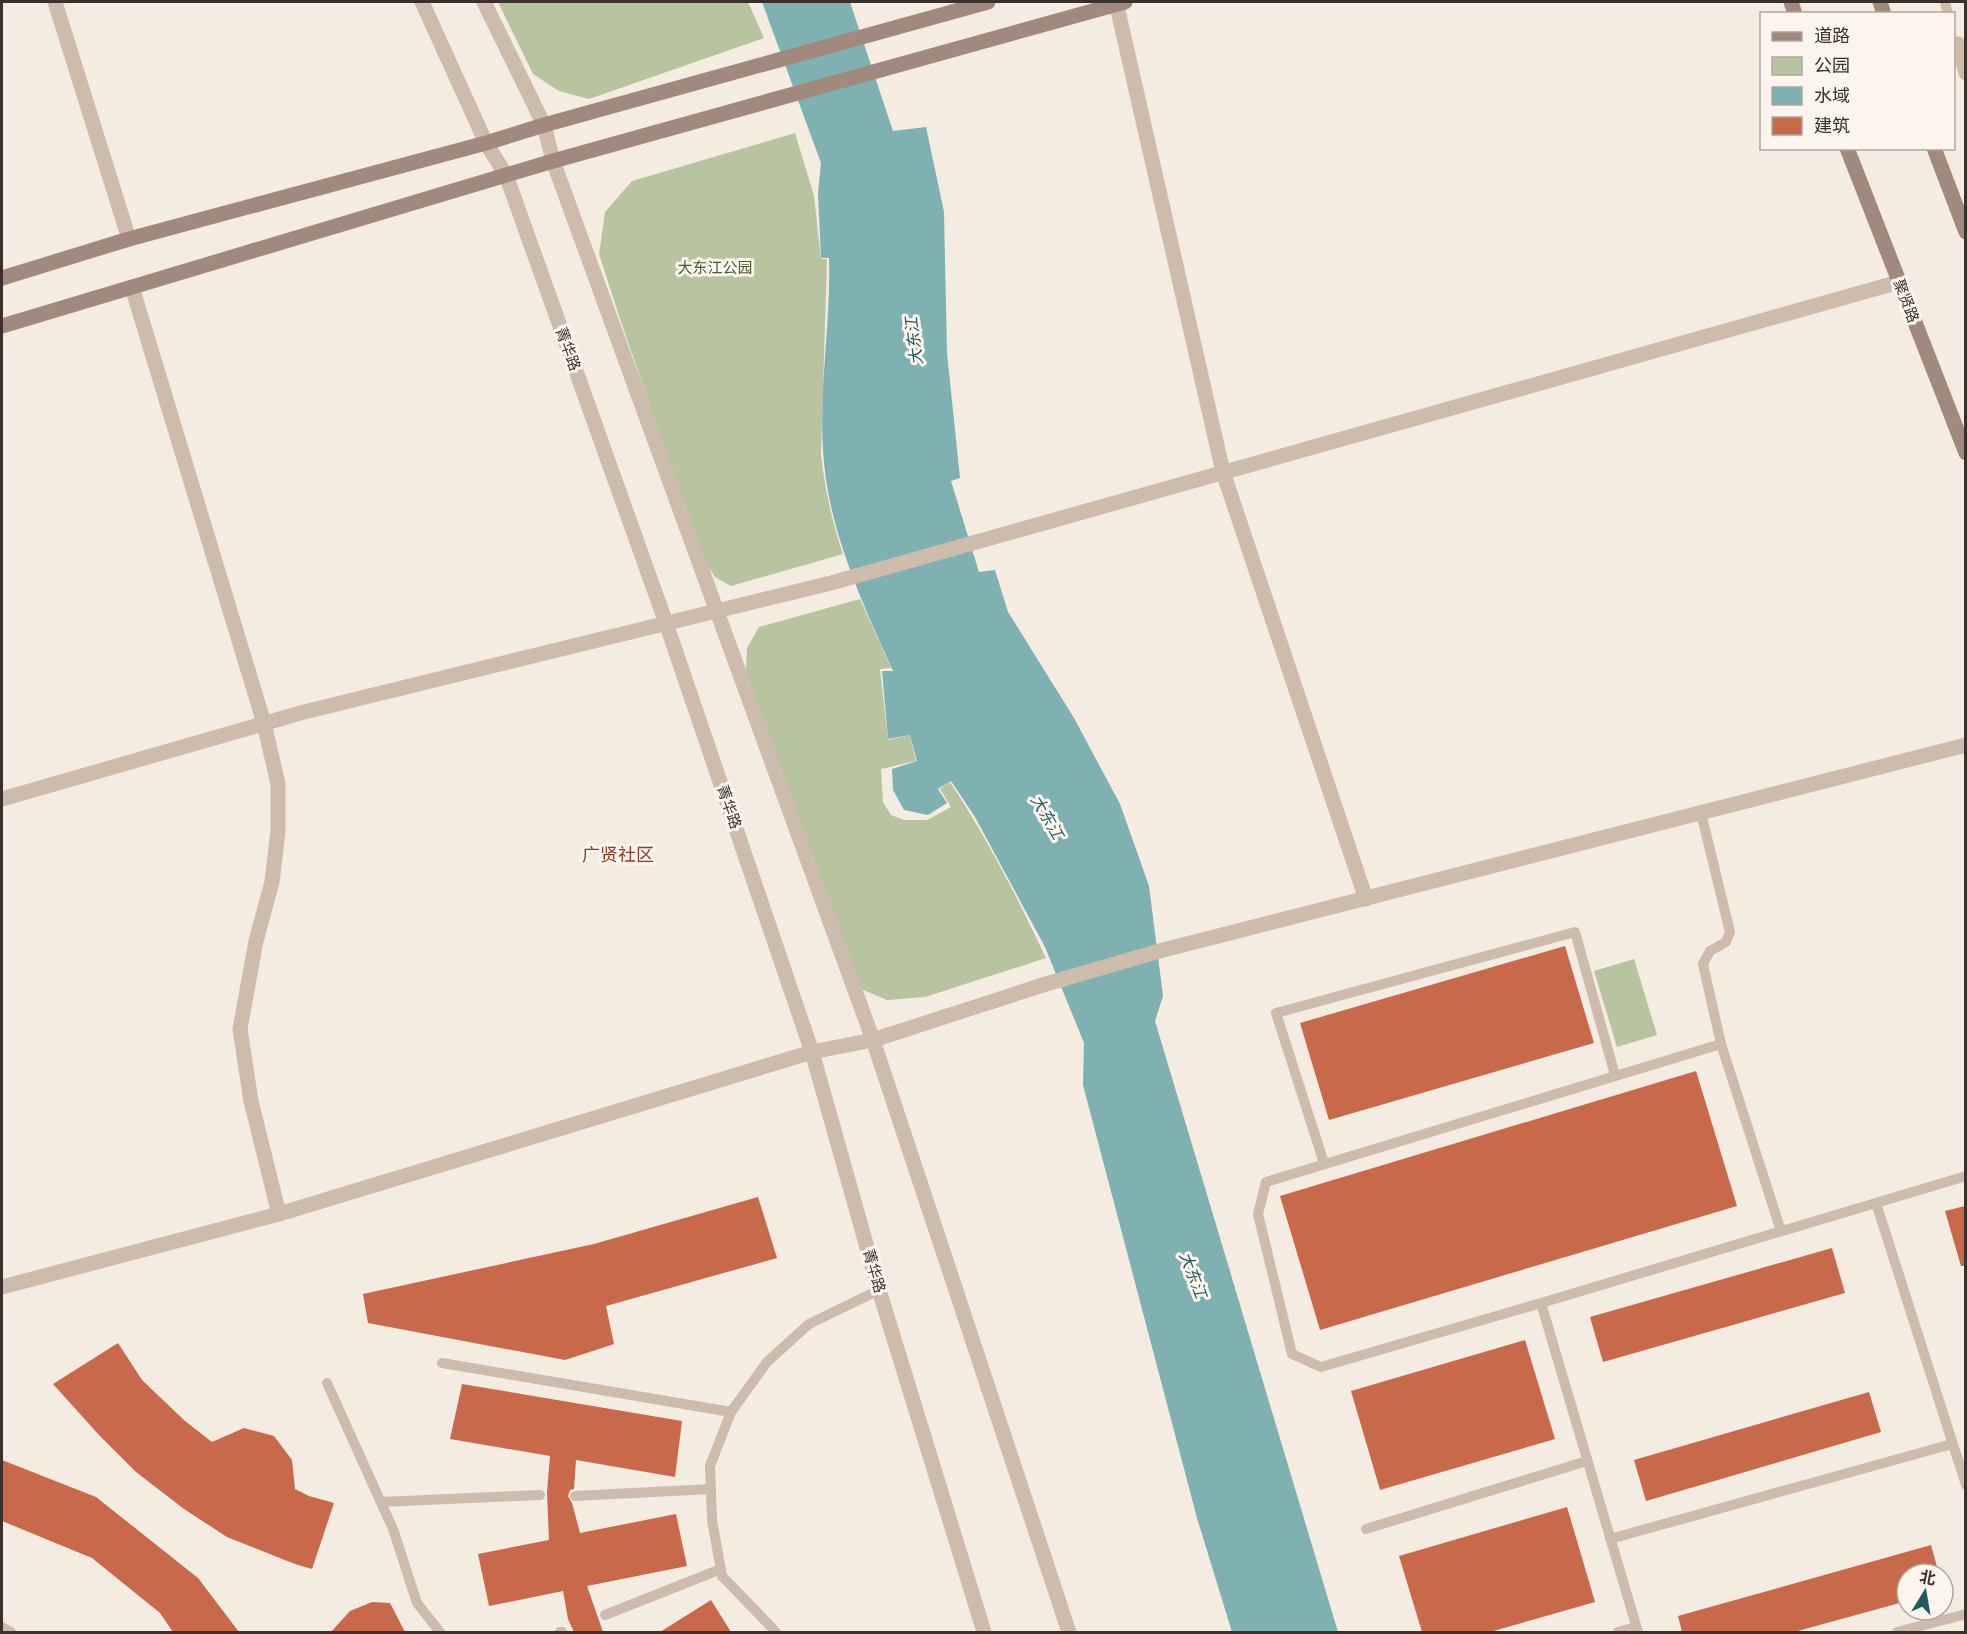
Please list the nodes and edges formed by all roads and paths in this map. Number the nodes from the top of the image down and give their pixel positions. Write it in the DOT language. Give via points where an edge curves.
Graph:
graph roads {
  1 [pos="55,2"];
  2 [pos="422,2"];
  3 [pos="484,2"];
  4 [pos="987,2"];
  5 [pos="1119,2"];
  6 [pos="1959,45"];
  7 [pos="1965,73"];
  8 [pos="544,125"];
  9 [pos="486,143"];
  10 [pos="1848,150"];
  11 [pos="1935,150"];
  12 [pos="553,161"];
  13 [pos="506,175"];
  14 [pos="1965,232"];
  15 [pos="129,238"];
  16 [pos="2,278"];
  17 [pos="1899,282"];
  18 [pos="132,287"];
  19 [pos="2,326"];
  20 [pos="1965,453"];
  21 [pos="1222,472"];
  22 [pos="718,611"];
  23 [pos="666,623"];
  24 [pos="264,723"];
  25 [pos="1965,745"];
  26 [pos="2,800"];
  27 [pos="1701,813"];
  28 [pos="1366,899"];
  29 [pos="873,1040"];
  30 [pos="1721,1044"];
  31 [pos="813,1052"];
  32 [pos="1615,1075"];
  33 [pos="1324,1163"];
  34 [pos="1965,1176"];
  35 [pos="1876,1203"];
  36 [pos="279,1214"];
  37 [pos="1781,1231"];
  38 [pos="2,1287"];
  39 [pos="879,1290"];
  40 [pos="1541,1303"];
  41 [pos="442,1364"];
  42 [pos="327,1383"];
  43 [pos="731,1412"];
  44 [pos="1952,1444"];
  45 [pos="1587,1461"];
  46 [pos="1965,1485"];
  47 [pos="711,1489"];
  48 [pos="540,1496"];
  49 [pos="575,1496"];
  50 [pos="381,1502"];
  51 [pos="1366,1529"];
  52 [pos="1610,1539"];
  53 [pos="721,1569"];
  54 [pos="1965,1614"];
  55 [pos="605,1615"];
  56 [pos="2,1627"];
  57 [pos="1637,1630"];
  58 [pos="771,1631"];
  59 [pos="11,1632"];
  60 [pos="440,1632"];
  61 [pos="984,1632"];
  62 [pos="1069,1632"];
  63 [pos="1618,1632"];
  64 [pos="1897,1632"];
  1 -- 15 [label="street"];
  2 -- 9 [label="street, 菁华路"];
  3 -- 8 [label="street"];
  4 -- 8 [label="main road"];
  5 -- 12 [label="main road"];
  5 -- 21 [label="street"];
  6 -- 7 [label="street"];
  8 -- 9 [label="main road"];
  8 -- 12 [label="street"];
  9 -- 13 [label="street, 菁华路"];
  9 -- 15 [label="main road"];
  10 -- 17 [label="main road, 聚贤路"];
  11 -- 14 [label="main road"];
  12 -- 13 [label="main road"];
  12 -- 22 [label="street"];
  13 -- 18 [label="main road"];
  13 -- 23 [label="street, 菁华路"];
  15 -- 16 [label="main road"];
  17 -- 20 [label="main road, 聚贤路"];
  17 -- 21 [label="street"];
  18 -- 19 [label="main road"];
  18 -- 24 [label="street"];
  21 -- 22 [label="street" via="831,583"];
  21 -- 28 [label="street"];
  22 -- 23 [label="street"];
  22 -- 29 [label="street"];
  23 -- 24 [label="street"];
  23 -- 31 [label="street, 菁华路"];
  24 -- 26 [label="street"];
  24 -- 36 [label="street" via="278,784 278,831 272,882 256,941 240,1029 251,1101"];
  25 -- 27 [label="street"];
  27 -- 28 [label="street"];
  27 -- 30 [label="lane" via="1730,932 1726,942 1710,951 1703,964"];
  28 -- 29 [label="street" via="1046,984"];
  29 -- 31 [label="street"];
  29 -- 62 [label="street"];
  30 -- 32 [label="lane"];
  30 -- 37 [label="lane"];
  31 -- 36 [label="street"];
  31 -- 39 [label="street, 菁华路"];
  32 -- 33 [label="lane"];
  32 -- 33 [label="lane" via="1575,932 1276,1013"];
  33 -- 40 [label="lane" via="1266,1182 1258,1214 1292,1354 1321,1367"];
  34 -- 35 [label="lane"];
  35 -- 37 [label="lane"];
  35 -- 44 [label="lane"];
  36 -- 38 [label="street"];
  37 -- 40 [label="lane"];
  39 -- 43 [label="lane" via="809,1324 767,1362"];
  39 -- 61 [label="street, 菁华路"];
  40 -- 45 [label="lane"];
  41 -- 43 [label="lane"];
  42 -- 50 [label="lane"];
  43 -- 47 [label="lane" via="710,1466"];
  44 -- 46 [label="lane"];
  44 -- 52 [label="lane"];
  45 -- 51 [label="lane"];
  45 -- 52 [label="lane"];
  47 -- 49 [label="lane"];
  47 -- 53 [label="lane"];
  48 -- 50 [label="lane"];
  50 -- 60 [label="lane" via="417,1603"];
  52 -- 57 [label="lane"];
  53 -- 55 [label="lane"];
  53 -- 58 [label="lane" via="722,1576"];
  54 -- 64 [label="lane"];
  56 -- 59 [label="lane"];
  57 -- 63 [label="lane"];
}
